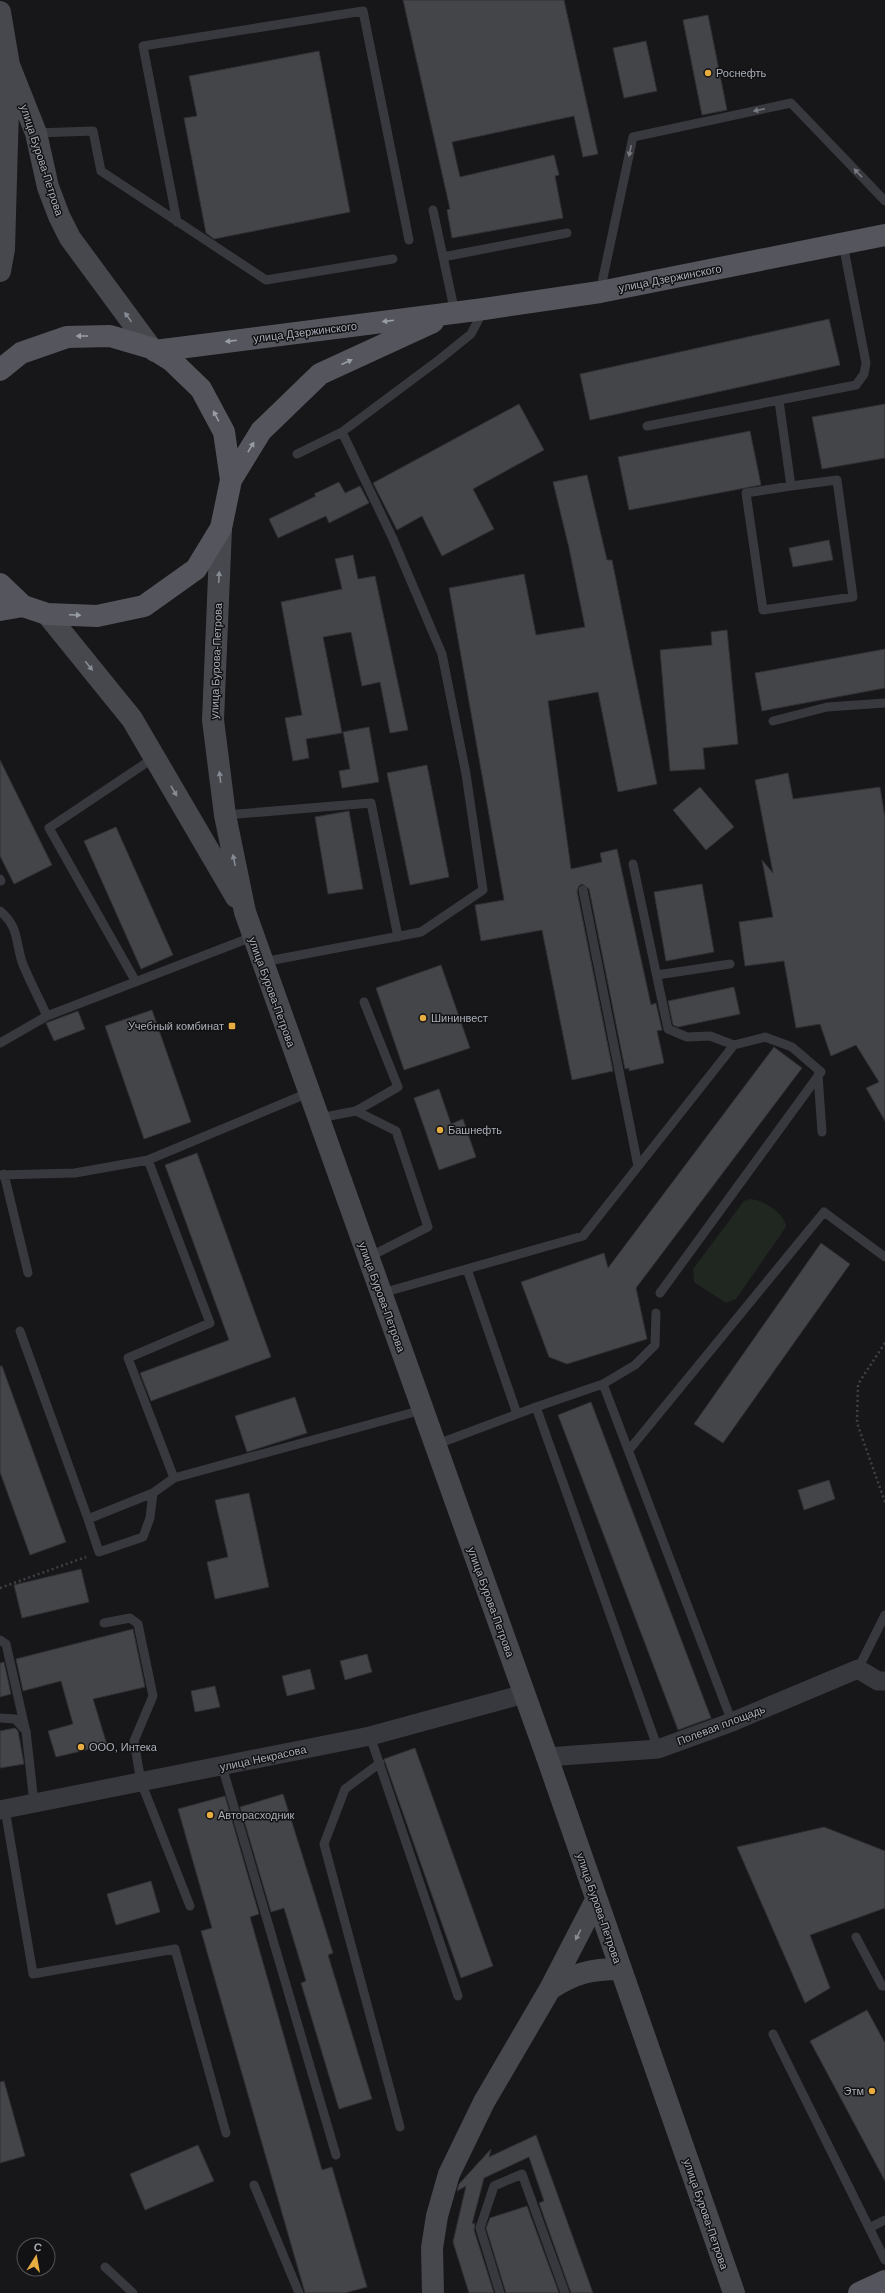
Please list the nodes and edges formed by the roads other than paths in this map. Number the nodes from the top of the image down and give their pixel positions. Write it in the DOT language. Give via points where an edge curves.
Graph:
graph roads {
  1 [pos="0,17"];
  2 [pos="9,65"];
  3 [pos="36,133"];
  4 [pos="3,146"];
  5 [pos="885,201"];
  6 [pos="433,210"];
  7 [pos="177,222"];
  8 [pos="567,233"];
  9 [pos="885,235"];
  10 [pos="409,240"];
  11 [pos="843,244"];
  12 [pos="2,249"];
  13 [pos="443,257"];
  14 [pos="393,258"];
  15 [pos="0,271"];
  16 [pos="600,292"];
  17 [pos="484,309"];
  18 [pos="455,313"];
  19 [pos="153,350"];
  20 [pos="0,370"];
  21 [pos="779,400"];
  22 [pos="647,426"];
  23 [pos="342,432"];
  24 [pos="297,454"];
  25 [pos="231,480"];
  26 [pos="791,486"];
  27 [pos="221,528"];
  28 [pos="0,584"];
  29 [pos="23,606"];
  30 [pos="0,610"];
  31 [pos="47,614"];
  32 [pos="885,703"];
  33 [pos="773,721"];
  34 [pos="155,757"];
  35 [pos="225,815"];
  36 [pos="633,864"];
  37 [pos="583,890"];
  38 [pos="0,911"];
  39 [pos="245,912"];
  40 [pos="252,937"];
  41 [pos="398,937"];
  42 [pos="261,962"];
  43 [pos="730,964"];
  44 [pos="657,976"];
  45 [pos="136,982"];
  46 [pos="364,1002"];
  47 [pos="47,1016"];
  48 [pos="0,1043"];
  49 [pos="734,1044"];
  50 [pos="818,1075"];
  51 [pos="308,1093"];
  52 [pos="356,1111"];
  53 [pos="317,1118"];
  54 [pos="822,1132"];
  55 [pos="148,1160"];
  56 [pos="638,1166"];
  57 [pos="2,1174"];
  58 [pos="885,1257"];
  59 [pos="367,1258"];
  60 [pos="467,1269"];
  61 [pos="28,1273"];
  62 [pos="380,1293"];
  63 [pos="660,1293"];
  64 [pos="656,1313"];
  65 [pos="20,1331"];
  66 [pos="603,1384"];
  67 [pos="536,1406"];
  68 [pos="422,1410"];
  69 [pos="517,1414"];
  70 [pos="435,1445"];
  71 [pos="629,1450"];
  72 [pos="174,1478"];
  73 [pos="153,1493"];
  74 [pos="88,1519"];
  75 [pos="885,1615"];
  76 [pos="104,1623"];
  77 [pos="0,1640"];
  78 [pos="858,1669"];
  79 [pos="885,1681"];
  80 [pos="524,1694"];
  81 [pos="0,1718"];
  82 [pos="732,1722"];
  83 [pos="26,1731"];
  84 [pos="370,1736"];
  85 [pos="658,1749"];
  86 [pos="547,1757"];
  87 [pos="380,1763"];
  88 [pos="222,1766"];
  89 [pos="141,1782"];
  90 [pos="34,1803"];
  91 [pos="2,1810"];
  92 [pos="596,1900"];
  93 [pos="190,1906"];
  94 [pos="856,1937"];
  95 [pos="620,1969"];
  96 [pos="885,1986"];
  97 [pos="550,1989"];
  98 [pos="458,1996"];
  99 [pos="773,2034"];
  100 [pos="400,2127"];
  101 [pos="226,2134"];
  102 [pos="336,2156"];
  103 [pos="254,2185"];
  104 [pos="885,2220"];
  105 [pos="869,2228"];
  106 [pos="885,2260"];
  107 [pos="106,2267"];
  108 [pos="885,2281"];
  109 [pos="133,2293"];
  110 [pos="299,2293"];
  111 [pos="433,2293"];
  112 [pos="500,2293"];
  113 [pos="565,2293"];
  114 [pos="734,2293"];
  115 [pos="859,2293"];
  1 -- 2 [label="main road, улица Бурова-Петрова"];
  2 -- 3 [label="main road, улица Бурова-Петрова"];
  2 -- 4 [label="main road, улица Бурова-Петрова"];
  3 -- 7 [label="lane" via="92,131 101,171"];
  19 -- 3 [label="main road, улица Бурова-Петрова, one-way" via="70,238 48,187"];
  4 -- 12 [label="main road, улица Бурова-Петрова"];
  5 -- 16 [label="lane, one-way" via="792,102 632,137"];
  6 -- 13 [label="lane"];
  7 -- 10 [label="lane" via="144,46 363,11"];
  7 -- 14 [label="lane" via="266,280"];
  8 -- 13 [label="lane"];
  9 -- 11 [label="main road, улица Дзержинского"];
  11 -- 16 [label="main road, улица Дзержинского"];
  11 -- 21 [label="lane" via="866,363 864,374 856,385"];
  12 -- 15 [label="main road, улица Бурова-Петрова"];
  13 -- 18 [label="lane"];
  16 -- 17 [label="main road, улица Дзержинского"];
  17 -- 18 [label="main road, улица Дзержинского"];
  17 -- 23 [label="lane" via="471,334"];
  18 -- 19 [label="main road, улица Дзержинского, one-way"];
  25 -- 18 [label="main road, улица Дзержинского, one-way" via="261,431 320,374"];
  19 -- 20 [label="main road, one-way" via="110,336 67,336 21,353"];
  25 -- 19 [label="main road, one-way" via="224,432 201,389 172,361"];
  21 -- 22 [label="lane"];
  21 -- 26 [label="lane"];
  23 -- 24 [label="lane"];
  23 -- 41 [label="lane" via="393,540 442,654 466,774 482,890 421,932"];
  25 -- 27 [label="main road"];
  26 -- 26 [label="lane" via="746,492 763,610 853,597 837,480"];
  31 -- 27 [label="main road, one-way" via="96,616 144,606 196,569"];
  35 -- 27 [label="main road, улица Бурова-Петрова, one-way" via="213,720"];
  28 -- 29 [label="main road"];
  29 -- 30 [label="main road"];
  29 -- 31 [label="main road"];
  31 -- 34 [label="main road, улица Бурова-Петрова, one-way" via="132,719"];
  32 -- 33 [label="lane" via="827,707"];
  34 -- 39 [label="main road, улица Бурова-Петрова, one-way"];
  34 -- 45 [label="lane" via="49,828"];
  39 -- 35 [label="main road, улица Бурова-Петрова, one-way"];
  35 -- 41 [label="lane" via="371,803"];
  36 -- 44 [label="lane"];
  37 -- 56 [label="lane"];
  38 -- 47 [label="lane" via="8,918 17,933 22,961"];
  39 -- 40 [label="main road, улица Бурова-Петрова"];
  40 -- 42 [label="main road, улица Бурова-Петрова"];
  40 -- 45 [label="lane"];
  41 -- 42 [label="lane"];
  42 -- 51 [label="main road, улица Бурова-Петрова"];
  43 -- 44 [label="lane"];
  44 -- 49 [label="lane" via="668,1029 687,1037 710,1036"];
  45 -- 47 [label="lane"];
  46 -- 52 [label="lane" via="398,1087"];
  47 -- 48 [label="lane"];
  49 -- 50 [label="lane" via="765,1037 792,1047 821,1072"];
  49 -- 56 [label="lane"];
  50 -- 54 [label="lane"];
  50 -- 63 [label="lane"];
  51 -- 53 [label="main road, улица Бурова-Петрова"];
  51 -- 55 [label="lane"];
  52 -- 53 [label="lane"];
  52 -- 59 [label="lane" via="396,1131 428,1227"];
  53 -- 59 [label="main road, улица Бурова-Петрова"];
  55 -- 57 [label="lane" via="75,1173"];
  55 -- 72 [label="lane" via="210,1323 128,1358"];
  56 -- 60 [label="lane" via="583,1236"];
  57 -- 61 [label="lane"];
  58 -- 71 [label="lane" via="824,1212"];
  59 -- 62 [label="main road, улица Бурова-Петрова"];
  60 -- 62 [label="lane"];
  60 -- 69 [label="lane"];
  62 -- 68 [label="main road, улица Бурова-Петрова"];
  64 -- 66 [label="lane" via="655,1345 635,1365"];
  65 -- 74 [label="lane"];
  66 -- 67 [label="lane"];
  66 -- 71 [label="lane"];
  67 -- 69 [label="lane"];
  67 -- 85 [label="lane"];
  68 -- 70 [label="main road, улица Бурова-Петрова"];
  68 -- 72 [label="lane"];
  69 -- 70 [label="lane"];
  70 -- 80 [label="main road, улица Бурова-Петрова"];
  71 -- 82 [label="lane"];
  72 -- 73 [label="lane"];
  73 -- 74 [label="lane"];
  73 -- 74 [label="lane" via="150,1518 143,1537 122,1546 99,1552"];
  75 -- 78 [label="lane"];
  76 -- 89 [label="lane" via="130,1618 137,1621 152,1685 153,1696 150,1706 134,1741"];
  77 -- 83 [label="lane" via="6,1644"];
  78 -- 79 [label="street" via="878,1681"];
  78 -- 82 [label="street, Полевая площадь"];
  80 -- 84 [label="street, улица Некрасова"];
  80 -- 86 [label="main road, улица Бурова-Петрова"];
  81 -- 83 [label="lane" via="15,1719"];
  82 -- 85 [label="street, Полевая площадь"];
  83 -- 90 [label="lane"];
  84 -- 87 [label="lane"];
  84 -- 88 [label="street, улица Некрасова"];
  85 -- 86 [label="street, Полевая площадь"];
  86 -- 92 [label="main road, улица Бурова-Петрова"];
  87 -- 98 [label="lane"];
  87 -- 100 [label="lane" via="345,1789 324,1844"];
  88 -- 89 [label="street, улица Некрасова"];
  88 -- 102 [label="lane"];
  89 -- 90 [label="street, улица Некрасова"];
  89 -- 93 [label="lane"];
  90 -- 91 [label="street, улица Некрасова"];
  91 -- 101 [label="lane" via="33,1974 175,1949"];
  92 -- 95 [label="main road, улица Бурова-Петрова"];
  92 -- 97 [label="main road, one-way"];
  94 -- 96 [label="lane" via="882,1986"];
  95 -- 97 [label="main road" via="597,1969 572,1976"];
  95 -- 114 [label="main road, улица Бурова-Петрова"];
  97 -- 111 [label="main road" via="484,2102 449,2174 437,2216 432,2248"];
  99 -- 105 [label="lane"];
  103 -- 110 [label="lane"];
  104 -- 105 [label="lane"];
  105 -- 106 [label="lane"];
  107 -- 109 [label="lane"];
  108 -- 115 [label="main road"];
  112 -- 113 [label="lane" via="480,2228 494,2186 522,2174"];
}
